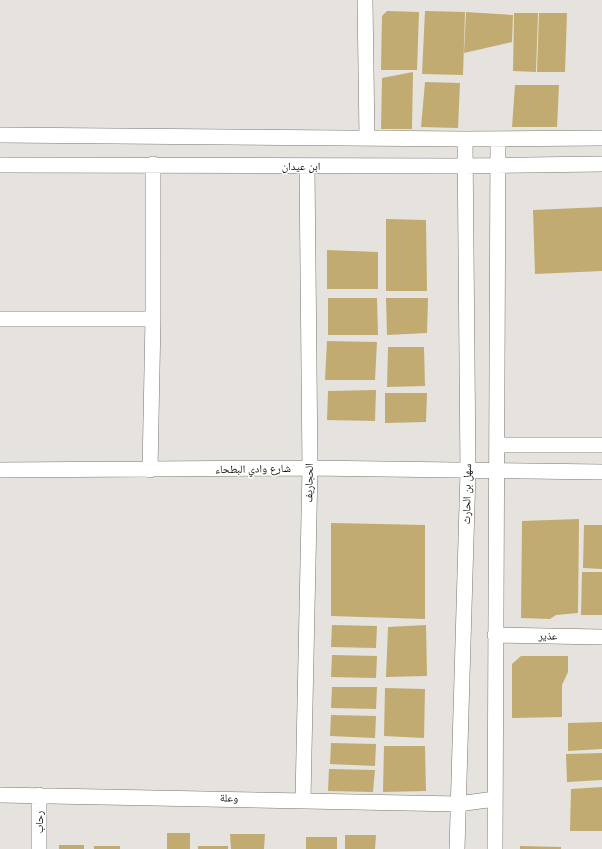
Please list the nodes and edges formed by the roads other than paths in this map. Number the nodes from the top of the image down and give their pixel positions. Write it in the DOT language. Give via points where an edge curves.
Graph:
graph roads {
  1 [pos="365,0"];
  2 [pos="0,135"];
  3 [pos="368,138"];
  4 [pos="602,138"];
  5 [pos="465,139"];
  6 [pos="498,139"];
  7 [pos="153,164"];
  8 [pos="602,164"];
  9 [pos="0,165"];
  10 [pos="499,165"];
  11 [pos="464,166"];
  12 [pos="307,167"];
  13 [pos="0,319"];
  14 [pos="153,319"];
  15 [pos="497,445"];
  16 [pos="602,445"];
  17 [pos="310,468"];
  18 [pos="0,470"];
  19 [pos="150,470"];
  20 [pos="468,471"];
  21 [pos="497,471"];
  22 [pos="602,472"];
  23 [pos="495,635"];
  24 [pos="602,637"];
  25 [pos="0,795"];
  26 [pos="40,795"];
  27 [pos="495,799"];
  28 [pos="303,800"];
  29 [pos="458,804"];
  30 [pos="39,849"];
  31 [pos="457,849"];
  32 [pos="495,849"];
  1 -- 3 [label="street"];
  2 -- 3 [label="street"];
  3 -- 5 [label="street"];
  4 -- 6 [label="street"];
  5 -- 6 [label="street"];
  5 -- 11 [label="street, سهل بن الحارث"];
  6 -- 10 [label="street"];
  7 -- 9 [label="street, ابن عيدان"];
  7 -- 12 [label="street, ابن عيدان"];
  7 -- 14 [label="street"];
  8 -- 10 [label="street, ابن عيدان"];
  10 -- 11 [label="street, ابن عيدان"];
  10 -- 15 [label="street"];
  11 -- 12 [label="street, ابن عيدان"];
  11 -- 20 [label="street, سهل بن الحارث"];
  12 -- 17 [label="street, الحجاريف"];
  13 -- 14 [label="street"];
  14 -- 19 [label="street"];
  15 -- 16 [label="street"];
  15 -- 21 [label="street"];
  17 -- 19 [label="street, شارع وادي البطحاء"];
  17 -- 20 [label="street, شارع وادي البطحاء"];
  17 -- 28 [label="street, الحجاريف"];
  18 -- 19 [label="street, شارع وادي البطحاء"];
  20 -- 21 [label="street, شارع وادي البطحاء"];
  20 -- 29 [label="street, سهل بن الحارث"];
  21 -- 22 [label="street, شارع وادي البطحاء"];
  21 -- 23 [label="street"];
  23 -- 24 [label="street, عذير"];
  23 -- 27 [label="street"];
  25 -- 26 [label="street, وعلة"];
  26 -- 28 [label="street, وعلة"];
  26 -- 30 [label="street, رحاب"];
  27 -- 29 [label="street, وعلة"];
  27 -- 32 [label="street"];
  28 -- 29 [label="street, وعلة"];
  29 -- 31 [label="street, سهل بن الحارث"];
}
